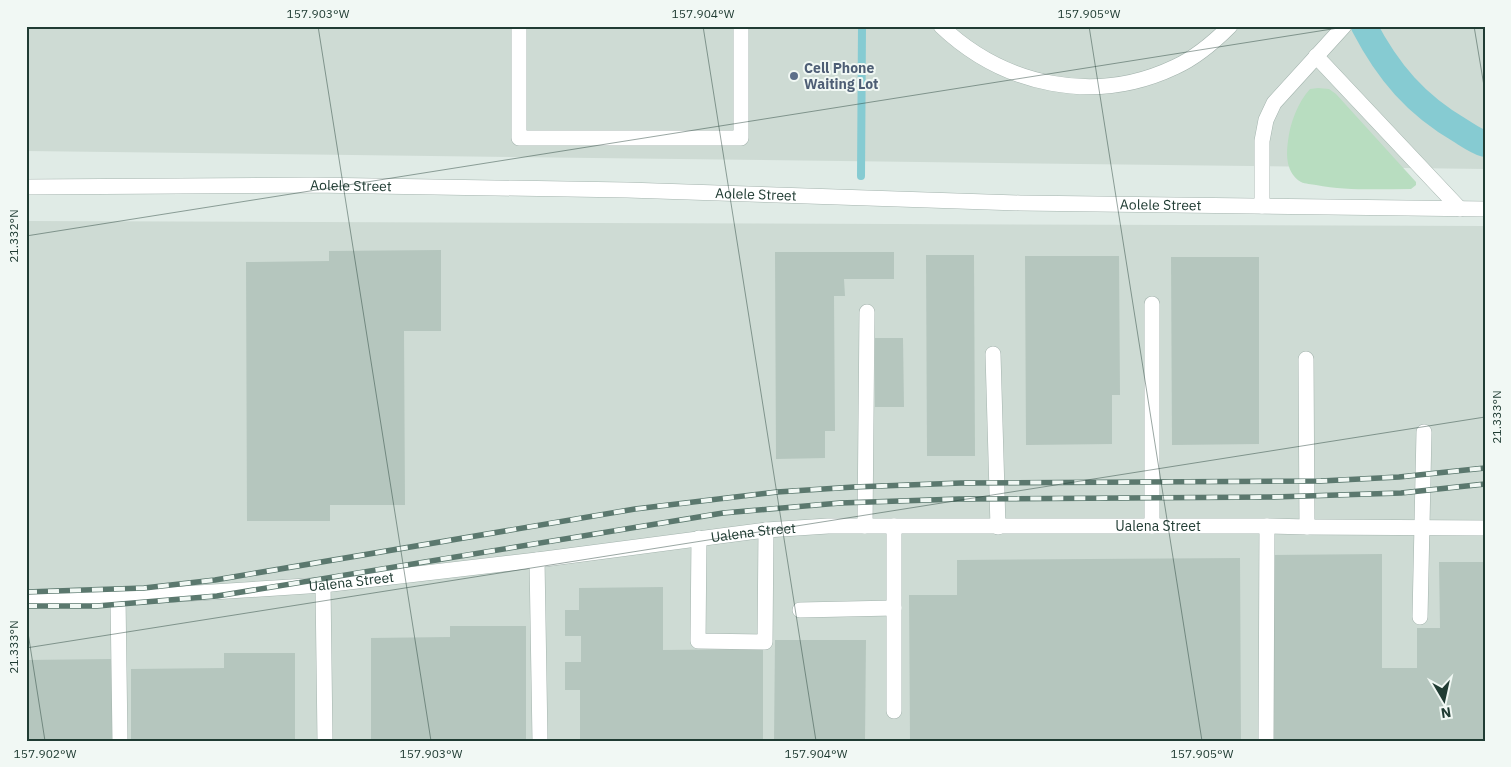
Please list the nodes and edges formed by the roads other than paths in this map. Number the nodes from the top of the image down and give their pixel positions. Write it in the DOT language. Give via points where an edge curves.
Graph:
graph roads {
  1 [pos="519,26"];
  2 [pos="742,26"];
  3 [pos="941,26"];
  4 [pos="1230,26"];
  5 [pos="1342,28"];
  6 [pos="1316,56"];
  7 [pos="26,187"];
  8 [pos="1262,206"];
  9 [pos="1460,209"];
  10 [pos="1485,209"];
  11 [pos="1152,304"];
  12 [pos="867,312"];
  13 [pos="993,354"];
  14 [pos="1306,359"];
  15 [pos="1424,432"];
  16 [pos="865,526"];
  17 [pos="894,526"];
  18 [pos="998,526"];
  19 [pos="1152,526"];
  20 [pos="1267,526"];
  21 [pos="1307,528"];
  22 [pos="1421,528"];
  23 [pos="1485,528"];
  24 [pos="766,530"];
  25 [pos="699,538"];
  26 [pos="537,560"];
  27 [pos="323,585"];
  28 [pos="118,598"];
  29 [pos="26,599"];
  30 [pos="894,608"];
  31 [pos="800,610"];
  32 [pos="1420,617"];
  33 [pos="894,710"];
  34 [pos="120,741"];
  35 [pos="325,741"];
  36 [pos="540,741"];
  37 [pos="1266,741"];
  1 -- 2 [label="street" via="519,138 741,138"];
  3 -- 4 [label="street" via="965,47 1002,69 1049,84 1078,87 1105,86 1152,77 1198,53"];
  5 -- 6 [label="street"];
  6 -- 8 [label="street" via="1274,103 1266,120 1262,141"];
  6 -- 9 [label="street"];
  7 -- 8 [label="street, Aolele Street" via="312,185"];
  8 -- 9 [label="street, Aolele Street"];
  9 -- 10 [label="street, Aolele Street"];
  11 -- 19 [label="street"];
  12 -- 16 [label="street"];
  13 -- 18 [label="street"];
  14 -- 21 [label="street"];
  15 -- 22 [label="street"];
  16 -- 17 [label="street, Ualena Street"];
  16 -- 24 [label="street, Ualena Street"];
  17 -- 18 [label="street, Ualena Street"];
  17 -- 30 [label="street"];
  18 -- 19 [label="street, Ualena Street"];
  19 -- 20 [label="street, Ualena Street"];
  20 -- 21 [label="street, Ualena Street"];
  20 -- 37 [label="street"];
  21 -- 22 [label="street, Ualena Street"];
  22 -- 23 [label="street, Ualena Street"];
  22 -- 32 [label="street"];
  24 -- 25 [label="street, Ualena Street"];
  24 -- 25 [label="street" via="765,642 698,641"];
  25 -- 26 [label="street, Ualena Street"];
  26 -- 27 [label="street, Ualena Street"];
  26 -- 36 [label="street"];
  27 -- 28 [label="street, Ualena Street"];
  27 -- 35 [label="street"];
  28 -- 29 [label="street, Ualena Street"];
  28 -- 34 [label="street"];
  30 -- 31 [label="street"];
  30 -- 33 [label="street"];
}
